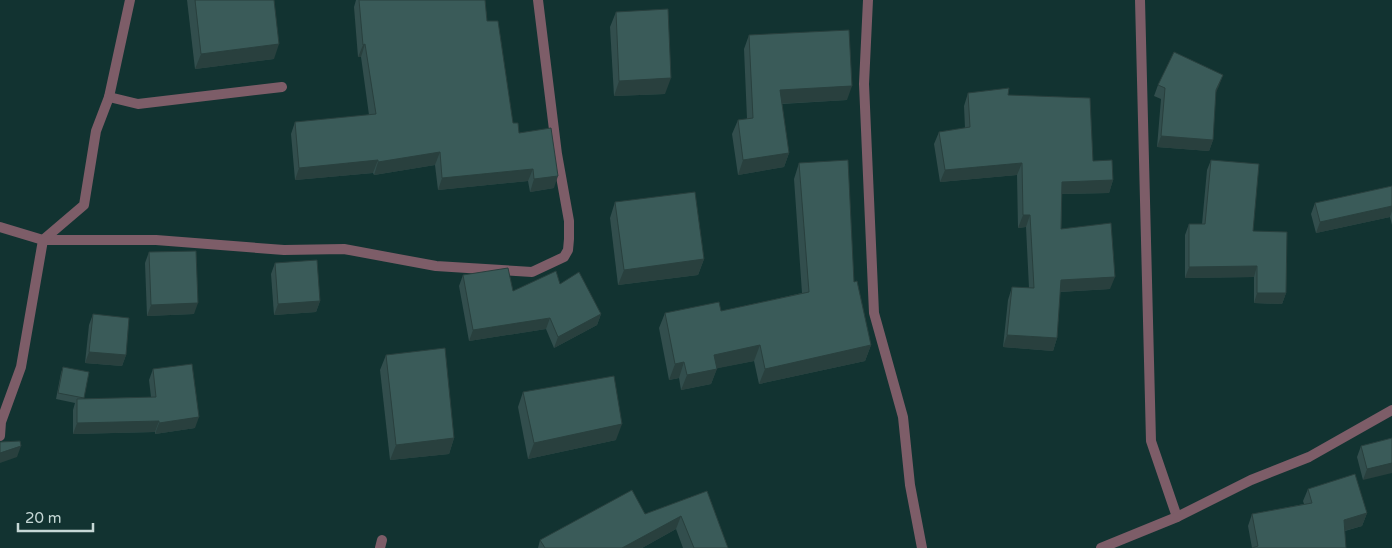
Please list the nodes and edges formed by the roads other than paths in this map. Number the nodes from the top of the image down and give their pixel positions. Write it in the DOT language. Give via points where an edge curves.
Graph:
graph roads {
  1 [pos="130,0"];
  2 [pos="538,0"];
  3 [pos="868,0"];
  4 [pos="1140,0"];
  5 [pos="282,87"];
  6 [pos="109,96"];
  7 [pos="0,227"];
  8 [pos="42,240"];
  9 [pos="1392,410"];
  10 [pos="0,422"];
  11 [pos="0,436"];
  12 [pos="1177,517"];
  13 [pos="922,548"];
  14 [pos="1101,548"];
  1 -- 6 [label="street"];
  2 -- 8 [label="street" via="557,154 569,220 568,250 564,256 532,272 436,266 344,249 284,250 156,240"];
  3 -- 13 [label="street" via="864,84 874,313 903,417 910,485"];
  4 -- 12 [label="street" via="1152,441"];
  5 -- 6 [label="street" via="138,104"];
  6 -- 8 [label="street" via="96,131 84,205"];
  7 -- 8 [label="street"];
  8 -- 10 [label="street" via="22,367"];
  9 -- 12 [label="street" via="1309,457 1251,480"];
  10 -- 11 [label="street"];
  12 -- 14 [label="street"];
}
